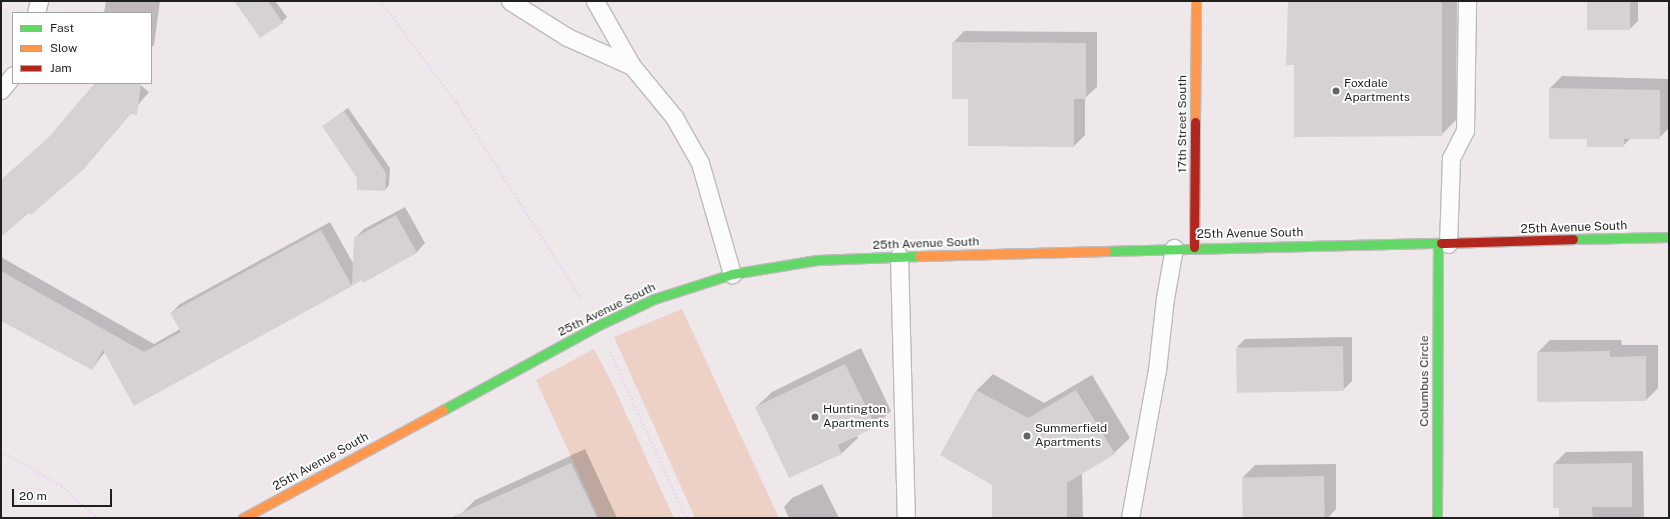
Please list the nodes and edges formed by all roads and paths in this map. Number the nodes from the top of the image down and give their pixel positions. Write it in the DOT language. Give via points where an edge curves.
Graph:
graph roads {
  1 [pos="39,1"];
  2 [pos="380,1"];
  3 [pos="510,1"];
  4 [pos="595,1"];
  5 [pos="1196,1"];
  6 [pos="1467,1"];
  7 [pos="36,12"];
  8 [pos="632,66"];
  9 [pos="12,75"];
  10 [pos="1,90"];
  11 [pos="1669,237"];
  12 [pos="1443,244"];
  13 [pos="1194,247"];
  14 [pos="1174,248"];
  15 [pos="899,256"];
  16 [pos="732,274"];
  17 [pos="599,325"];
  18 [pos="1,451"];
  19 [pos="98,518"];
  20 [pos="243,518"];
  21 [pos="686,518"];
  22 [pos="906,518"];
  23 [pos="1130,518"];
  24 [pos="1438,518"];
  1 -- 7 [label="lane"];
  2 -- 17 [label="path" via="456,102"];
  3 -- 8 [label="lane" via="567,37"];
  4 -- 8 [label="lane"];
  5 -- 13 [label="street, 17th Street South"];
  6 -- 12 [label="lane" via="1465,130 1451,158"];
  8 -- 16 [label="lane" via="674,117 700,163"];
  9 -- 10 [label="lane"];
  11 -- 12 [label="street, 25th Avenue South"];
  12 -- 13 [label="street, 25th Avenue South"];
  12 -- 24 [label="street, Columbus Circle"];
  13 -- 14 [label="street, 25th Avenue South"];
  14 -- 15 [label="street, 25th Avenue South"];
  14 -- 23 [label="lane" via="1165,298 1157,370"];
  15 -- 16 [label="street, 25th Avenue South" via="817,260"];
  15 -- 22 [label="lane"];
  16 -- 17 [label="street, 25th Avenue South" via="654,299"];
  17 -- 20 [label="street, 25th Avenue South"];
  17 -- 21 [label="path"];
  18 -- 19 [label="path" via="62,485"];
}
